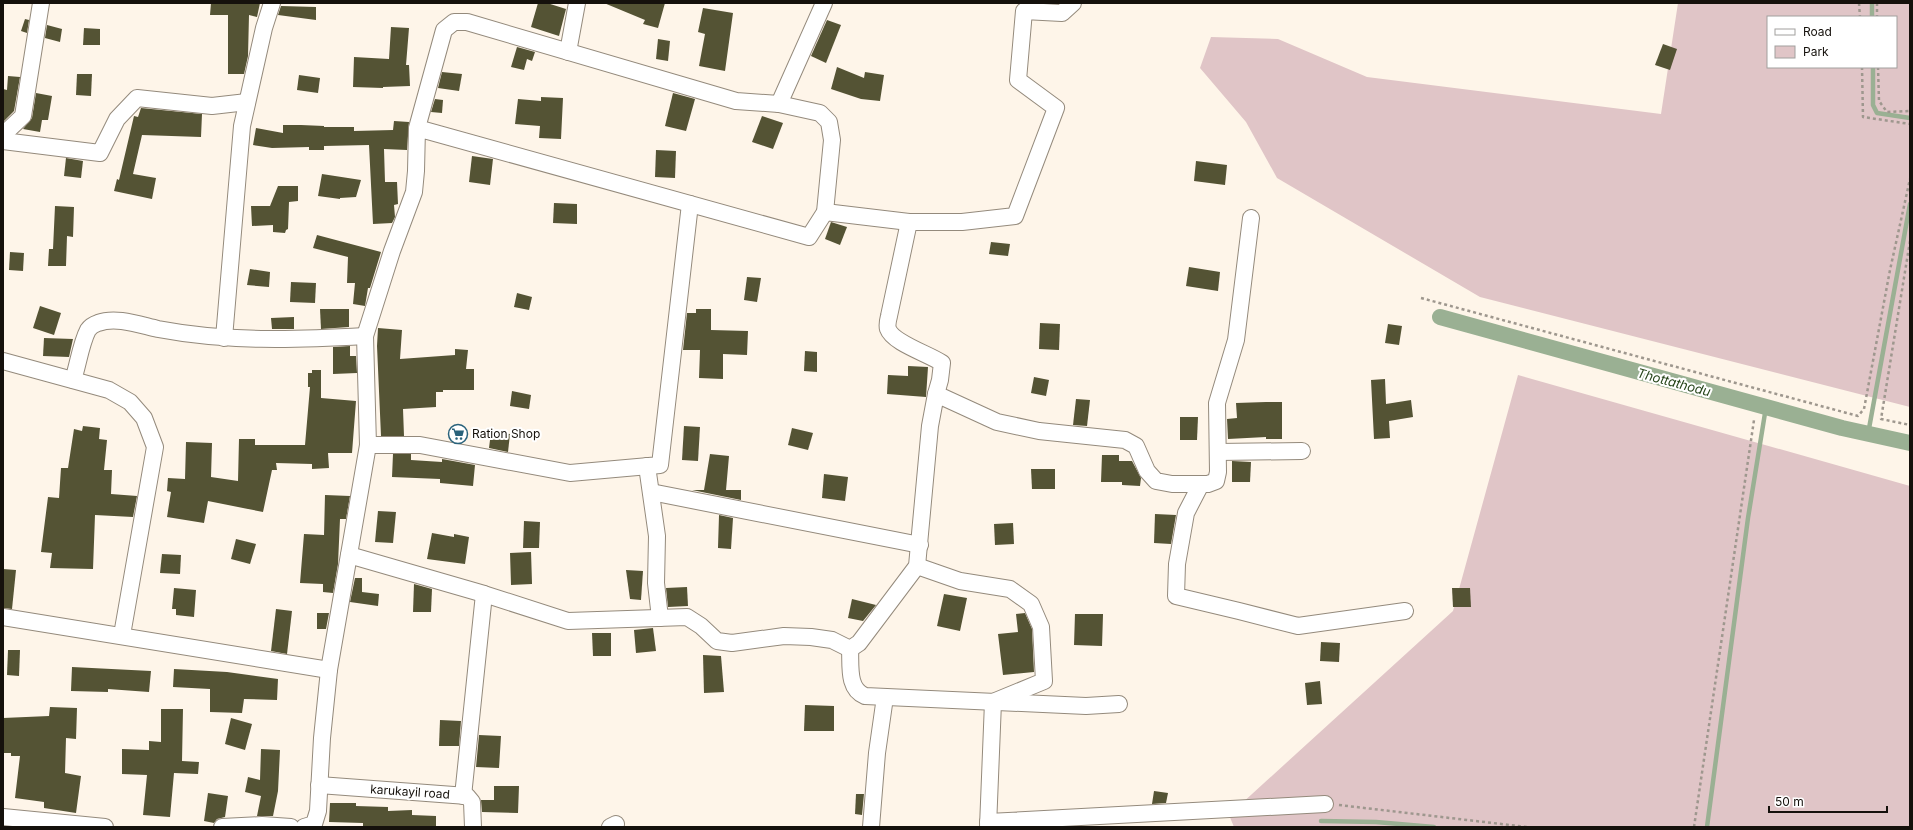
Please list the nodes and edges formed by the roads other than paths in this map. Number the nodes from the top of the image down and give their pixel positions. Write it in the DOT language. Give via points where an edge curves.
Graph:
graph roads {
  1 [pos="41,3"];
  2 [pos="272,3"];
  3 [pos="577,3"];
  4 [pos="824,3"];
  5 [pos="1073,3"];
  6 [pos="568,52"];
  7 [pos="247,102"];
  8 [pos="779,104"];
  9 [pos="416,128"];
  10 [pos="3,135"];
  11 [pos="3,141"];
  12 [pos="690,204"];
  13 [pos="825,212"];
  14 [pos="1252,218"];
  15 [pos="909,222"];
  16 [pos="365,336"];
  17 [pos="224,338"];
  18 [pos="3,361"];
  19 [pos="73,380"];
  20 [pos="936,394"];
  21 [pos="368,445"];
  22 [pos="1302,451"];
  23 [pos="1218,452"];
  24 [pos="647,466"];
  25 [pos="1201,484"];
  26 [pos="651,492"];
  27 [pos="920,545"];
  28 [pos="349,555"];
  29 [pos="917,566"];
  30 [pos="484,594"];
  31 [pos="1405,611"];
  32 [pos="3,617"];
  33 [pos="660,618"];
  34 [pos="122,635"];
  35 [pos="850,649"];
  36 [pos="329,670"];
  37 [pos="885,697"];
  38 [pos="993,702"];
  39 [pos="1119,704"];
  40 [pos="319,785"];
  41 [pos="463,796"];
  42 [pos="1325,804"];
  43 [pos="3,817"];
  44 [pos="988,825"];
  45 [pos="104,827"];
  46 [pos="222,827"];
  47 [pos="290,827"];
  48 [pos="304,827"];
  49 [pos="473,827"];
  50 [pos="871,827"];
  1 -- 10 [label="street" via="23,116"];
  2 -- 7 [label="street"];
  3 -- 6 [label="street"];
  4 -- 8 [label="street"];
  5 -- 15 [label="street" via="1062,13 1024,11 1018,80 1056,108 1015,216 962,222"];
  6 -- 8 [label="street" via="736,101"];
  6 -- 9 [label="street" via="467,22 454,22 444,30"];
  7 -- 11 [label="street" via="212,106 137,98 117,119 100,153"];
  7 -- 17 [label="street" via="242,126"];
  8 -- 13 [label="street" via="820,113 829,122 832,140"];
  9 -- 12 [label="street"];
  9 -- 16 [label="street" via="414,192"];
  12 -- 13 [label="street" via="809,237"];
  12 -- 24 [label="street" via="660,465"];
  13 -- 15 [label="street"];
  14 -- 23 [label="street" via="1236,340 1216,403"];
  15 -- 20 [label="street" via="888,329 895,338 909,347 942,363"];
  16 -- 17 [label="street" via="299,340"];
  16 -- 21 [label="street"];
  17 -- 19 [label="street" via="184,334 114,321 98,323 89,329"];
  18 -- 19 [label="street"];
  19 -- 34 [label="street" via="109,390 130,402 144,418 154,447"];
  20 -- 25 [label="street" via="998,422 1047,432 1126,440 1136,446 1148,471 1156,480 1172,484"];
  20 -- 27 [label="street" via="930,426"];
  21 -- 24 [label="street" via="420,445 570,473"];
  21 -- 28 [label="street"];
  22 -- 23 [label="street"];
  23 -- 25 [label="street" via="1216,481"];
  24 -- 26 [label="street"];
  25 -- 31 [label="street" via="1186,513 1176,596 1298,626"];
  26 -- 27 [label="street"];
  26 -- 33 [label="street" via="657,536 656,583"];
  27 -- 29 [label="street"];
  28 -- 30 [label="street"];
  28 -- 36 [label="street"];
  29 -- 35 [label="street" via="859,643"];
  29 -- 38 [label="street" via="960,581 1010,589 1031,604 1041,627 1044,681"];
  30 -- 33 [label="street" via="568,621"];
  30 -- 41 [label="street"];
  32 -- 34 [label="street"];
  33 -- 35 [label="street" via="687,617 717,640 732,643 784,636 811,637 832,640"];
  34 -- 36 [label="street"];
  35 -- 37 [label="street" via="854,689 865,696"];
  36 -- 40 [label="street"];
  37 -- 38 [label="street"];
  37 -- 50 [label="street"];
  38 -- 39 [label="street" via="1086,706"];
  38 -- 44 [label="street"];
  40 -- 41 [label="street, karukayil road"];
  40 -- 48 [label="street" via="318,811 314,824"];
  41 -- 49 [label="street, karukayil road" via="470,798 472,802"];
  42 -- 44 [label="street"];
  43 -- 45 [label="street"];
  46 -- 47 [label="street"];
}
